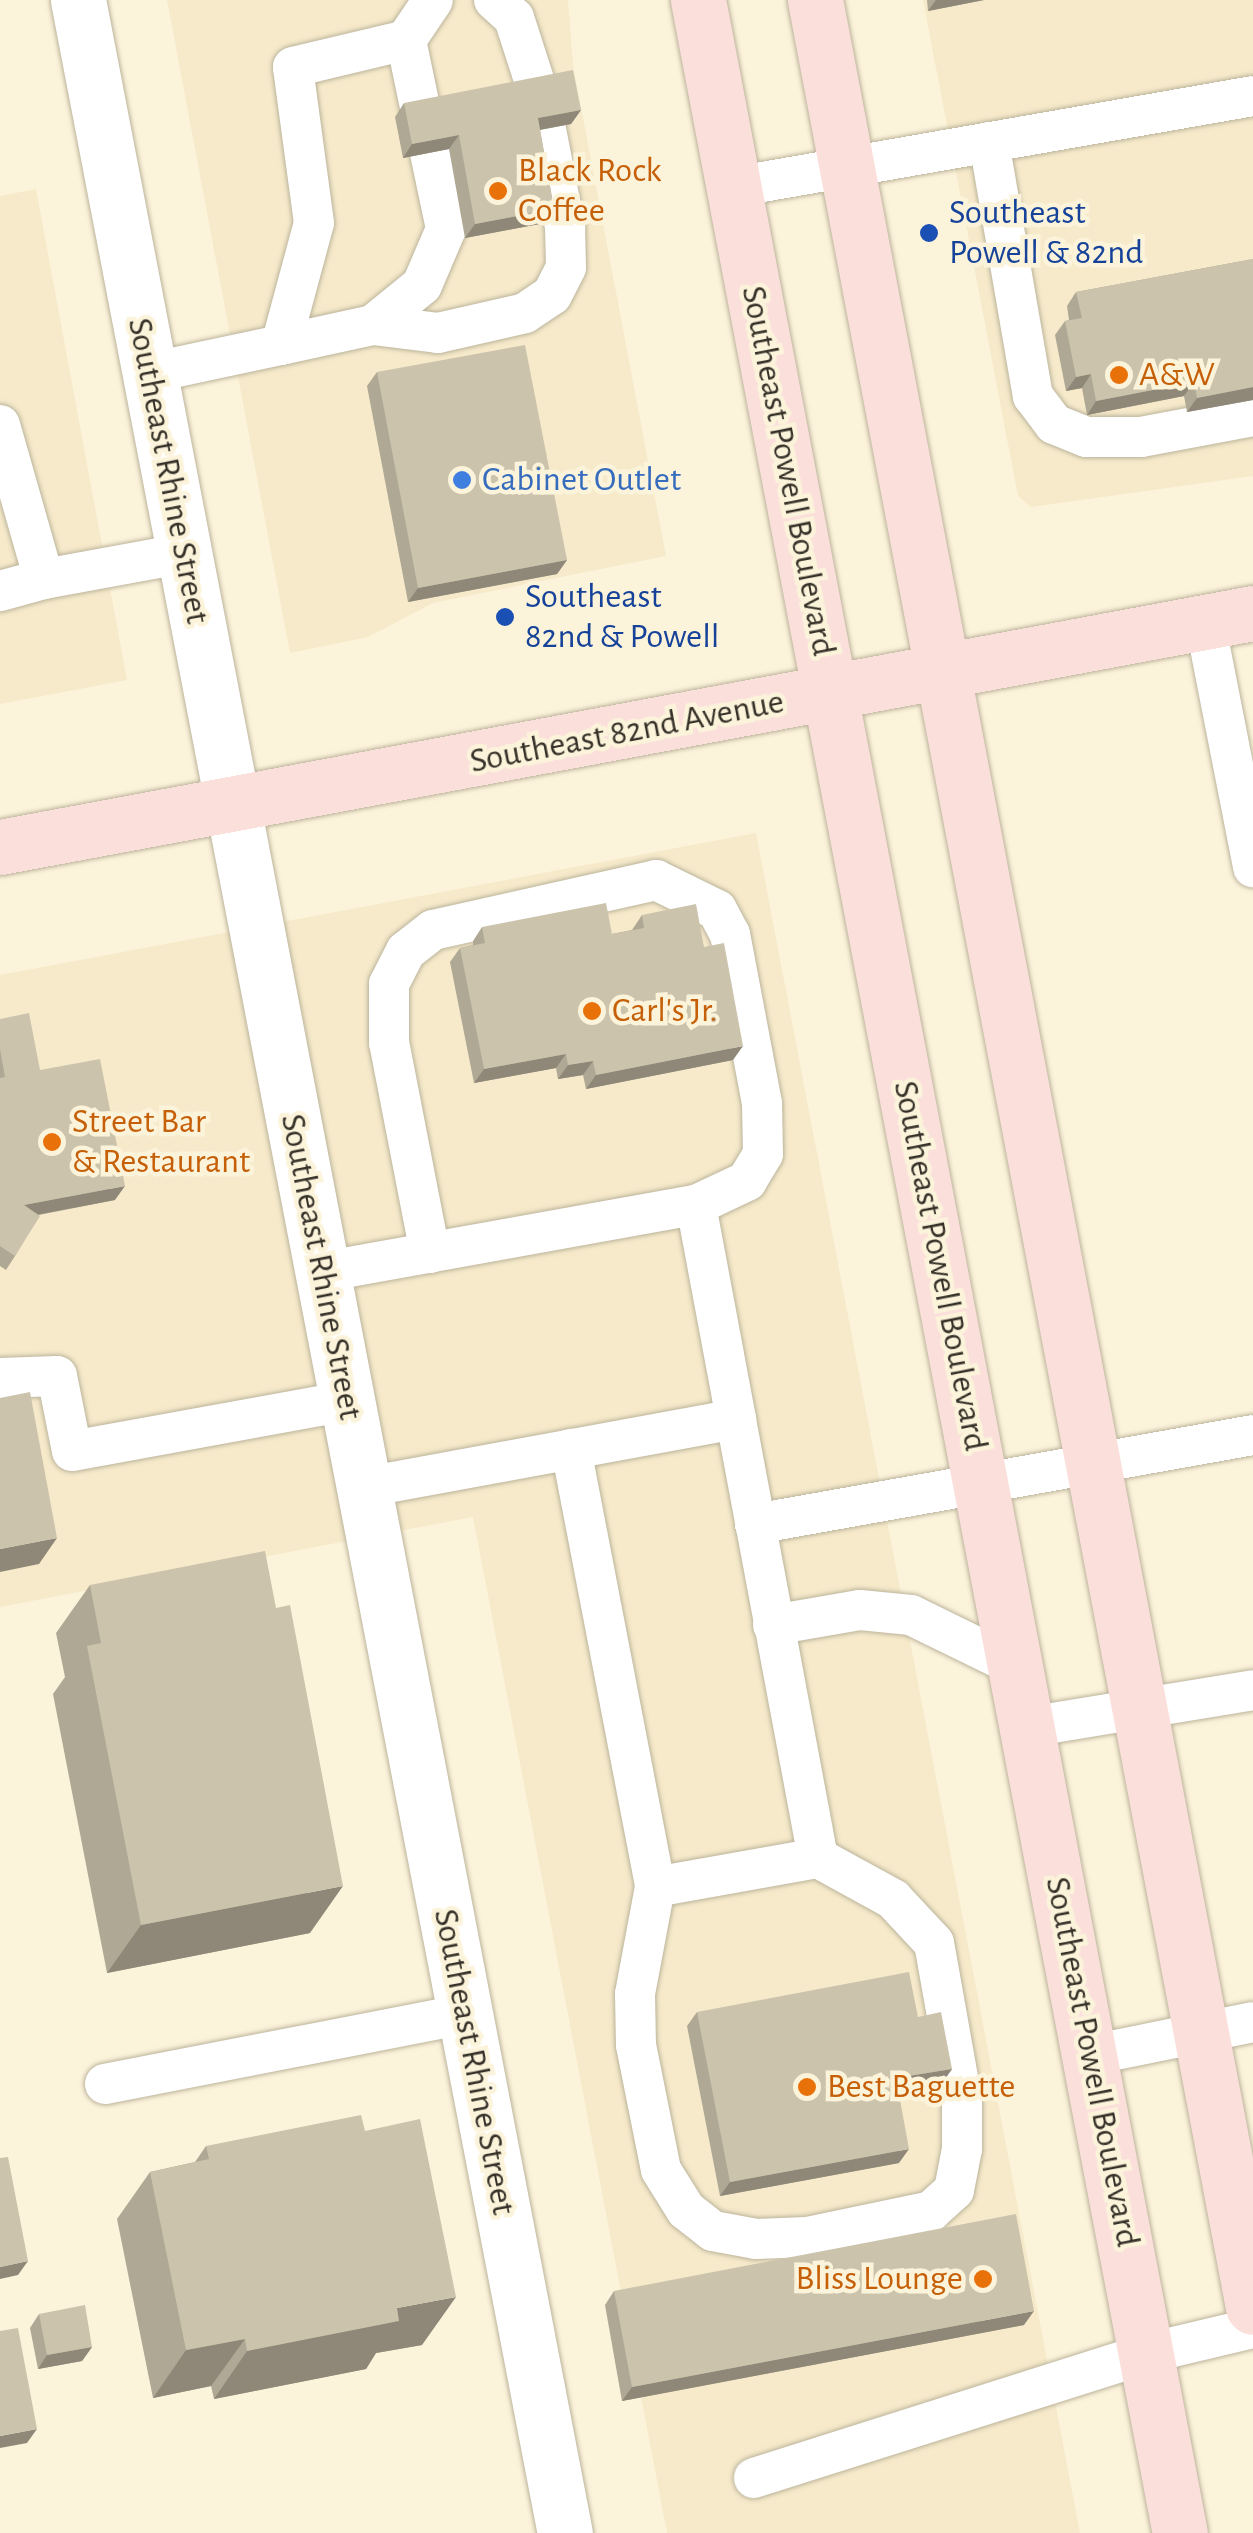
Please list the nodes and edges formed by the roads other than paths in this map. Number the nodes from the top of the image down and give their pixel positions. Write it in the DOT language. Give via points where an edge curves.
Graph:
graph roads {
  1 [pos="78,0"];
  2 [pos="434,0"];
  3 [pos="494,0"];
  4 [pos="698,0"];
  5 [pos="814,0"];
  6 [pos="406,40"];
  7 [pos="537,89"];
  8 [pos="1253,96"];
  9 [pos="421,112"];
  10 [pos="546,129"];
  11 [pos="989,142"];
  12 [pos="430,153"];
  13 [pos="847,167"];
  14 [pos="734,186"];
  15 [pos="373,325"];
  16 [pos="281,345"];
  17 [pos="150,373"];
  18 [pos="1253,416"];
  19 [pos="0,426"];
  20 [pos="184,553"];
  21 [pos="44,579"];
  22 [pos="0,592"];
  23 [pos="1229,618"];
  24 [pos="942,672"];
  25 [pos="831,693"];
  26 [pos="232,804"];
  27 [pos="0,847"];
  28 [pos="1253,868"];
  29 [pos="696,1205"];
  30 [pos="430,1253"];
  31 [pos="322,1272"];
  32 [pos="0,1378"];
  33 [pos="347,1400"];
  34 [pos="736,1420"];
  35 [pos="1253,1435"];
  36 [pos="571,1449"];
  37 [pos="1093,1464"];
  38 [pos="364,1486"];
  39 [pos="981,1486"];
  40 [pos="755,1524"];
  41 [pos="774,1625"];
  42 [pos="1016,1666"];
  43 [pos="1253,1690"];
  44 [pos="1139,1708"];
  45 [pos="1028,1727"];
  46 [pos="818,1858"];
  47 [pos="655,1887"];
  48 [pos="465,2014"];
  49 [pos="1227,2027"];
  50 [pos="1091,2054"];
  51 [pos="105,2084"];
  52 [pos="1253,2306"];
  53 [pos="1253,2328"];
  54 [pos="1148,2353"];
  55 [pos="754,2478"];
  56 [pos="565,2533"];
  57 [pos="1180,2533"];
  1 -- 17 [label="street, Southeast Rhine Street"];
  2 -- 6 [label="lane"];
  3 -- 7 [label="lane" via="514,18"];
  4 -- 14 [label="main road, Southeast Powell Boulevard"];
  5 -- 13 [label="main road"];
  6 -- 9 [label="lane"];
  6 -- 16 [label="lane" via="293,67 314,223"];
  8 -- 11 [label="lane"];
  10 -- 15 [label="lane" via="565,227 566,268 552,295 525,313 438,332"];
  11 -- 13 [label="lane"];
  11 -- 18 [label="lane" via="1033,396 1054,424 1087,437 1141,437"];
  12 -- 15 [label="lane" via="446,230 422,285"];
  13 -- 14 [label="lane"];
  13 -- 24 [label="main road"];
  14 -- 25 [label="main road, Southeast Powell Boulevard"];
  15 -- 16 [label="lane"];
  16 -- 17 [label="lane"];
  17 -- 20 [label="street, Southeast Rhine Street"];
  19 -- 21 [label="lane"];
  20 -- 21 [label="lane"];
  20 -- 26 [label="street, Southeast Rhine Street"];
  21 -- 22 [label="lane"];
  23 -- 24 [label="main road, Southeast 82nd Avenue"];
  23 -- 28 [label="lane"];
  24 -- 25 [label="main road, Southeast 82nd Avenue"];
  24 -- 37 [label="main road"];
  25 -- 26 [label="main road, Southeast 82nd Avenue"];
  25 -- 39 [label="main road, Southeast Powell Boulevard"];
  26 -- 27 [label="main road, Southeast 82nd Avenue"];
  26 -- 31 [label="street, Southeast Rhine Street"];
  29 -- 30 [label="lane"];
  29 -- 30 [label="lane" via="747,1181 763,1154 762,1103 730,934 716,910 656,880 433,930 406,951 389,984 389,1043"];
  29 -- 34 [label="lane"];
  30 -- 31 [label="lane"];
  31 -- 33 [label="street, Southeast Rhine Street"];
  32 -- 33 [label="lane" via="57,1376 72,1450"];
  33 -- 38 [label="street, Southeast Rhine Street"];
  34 -- 36 [label="lane"];
  34 -- 40 [label="lane"];
  35 -- 37 [label="lane"];
  36 -- 38 [label="lane"];
  36 -- 47 [label="lane"];
  37 -- 39 [label="lane"];
  37 -- 44 [label="main road"];
  38 -- 48 [label="street, Southeast Rhine Street"];
  39 -- 40 [label="lane"];
  39 -- 42 [label="main road, Southeast Powell Boulevard"];
  40 -- 41 [label="lane"];
  41 -- 42 [label="lane" via="860,1610 911,1614"];
  41 -- 46 [label="lane"];
  42 -- 45 [label="main road, Southeast Powell Boulevard"];
  43 -- 44 [label="lane"];
  44 -- 45 [label="lane"];
  44 -- 49 [label="main road"];
  45 -- 50 [label="main road, Southeast Powell Boulevard"];
  46 -- 47 [label="lane"];
  46 -- 47 [label="lane" via="892,1899 934,1943 962,2100 962,2150 954,2190 931,2211 756,2240 714,2231 686,2210 660,2170 636,2045 635,1994"];
  48 -- 51 [label="lane"];
  48 -- 56 [label="street, Southeast Rhine Street"];
  49 -- 50 [label="lane"];
  49 -- 52 [label="main road"];
  50 -- 54 [label="main road, Southeast Powell Boulevard"];
  53 -- 54 [label="lane"];
  54 -- 55 [label="lane"];
  54 -- 57 [label="main road, Southeast Powell Boulevard"];
}
